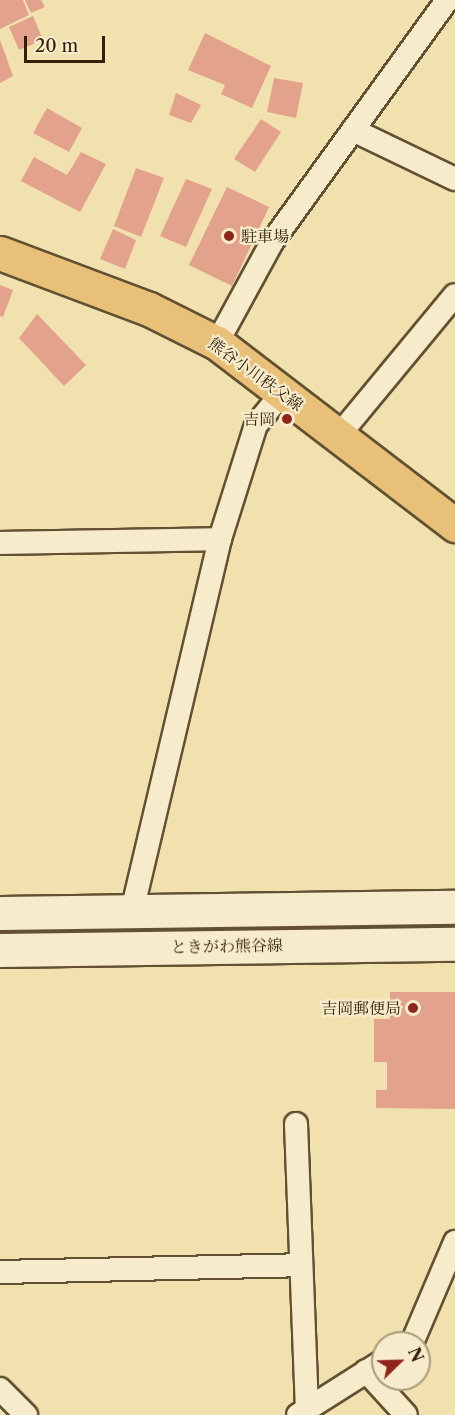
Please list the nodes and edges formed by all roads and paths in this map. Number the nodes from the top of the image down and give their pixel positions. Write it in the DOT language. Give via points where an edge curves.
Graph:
graph roads {
  1 [pos="447,0"];
  2 [pos="353,130"];
  3 [pos="455,178"];
  4 [pos="0,253"];
  5 [pos="455,295"];
  6 [pos="217,343"];
  7 [pos="283,392"];
  8 [pos="340,434"];
  9 [pos="455,525"];
  10 [pos="220,539"];
  11 [pos="0,543"];
  12 [pos="455,908"];
  13 [pos="132,911"];
  14 [pos="0,913"];
  15 [pos="455,944"];
  16 [pos="0,950"];
  17 [pos="296,1124"];
  18 [pos="455,1242"];
  19 [pos="298,1265"];
  20 [pos="450,1269"];
  21 [pos="0,1272"];
  22 [pos="418,1331"];
  23 [pos="371,1369"];
  24 [pos="0,1389"];
  25 [pos="391,1391"];
  26 [pos="303,1412"];
  27 [pos="26,1415"];
  28 [pos="406,1415"];
  1 -- 2 [label="street"];
  2 -- 3 [label="street"];
  2 -- 6 [label="street" via="272,242"];
  4 -- 6 [label="main road, 熊谷小川秩父線" via="149,309"];
  5 -- 8 [label="street"];
  6 -- 7 [label="main road, 熊谷小川秩父線"];
  7 -- 8 [label="main road, 熊谷小川秩父線"];
  7 -- 10 [label="street" via="256,425"];
  8 -- 9 [label="main road, 熊谷小川秩父線"];
  10 -- 11 [label="street"];
  10 -- 13 [label="street"];
  12 -- 13 [label="main road"];
  13 -- 14 [label="main road"];
  15 -- 16 [label="main road, ときがわ熊谷線"];
  17 -- 19 [label="street"];
  18 -- 20 [label="street"];
  19 -- 21 [label="street"];
  19 -- 26 [label="street"];
  20 -- 22 [label="street"];
  23 -- 26 [label="street"];
  24 -- 27 [label="street"];
  25 -- 28 [label="street"];
}
